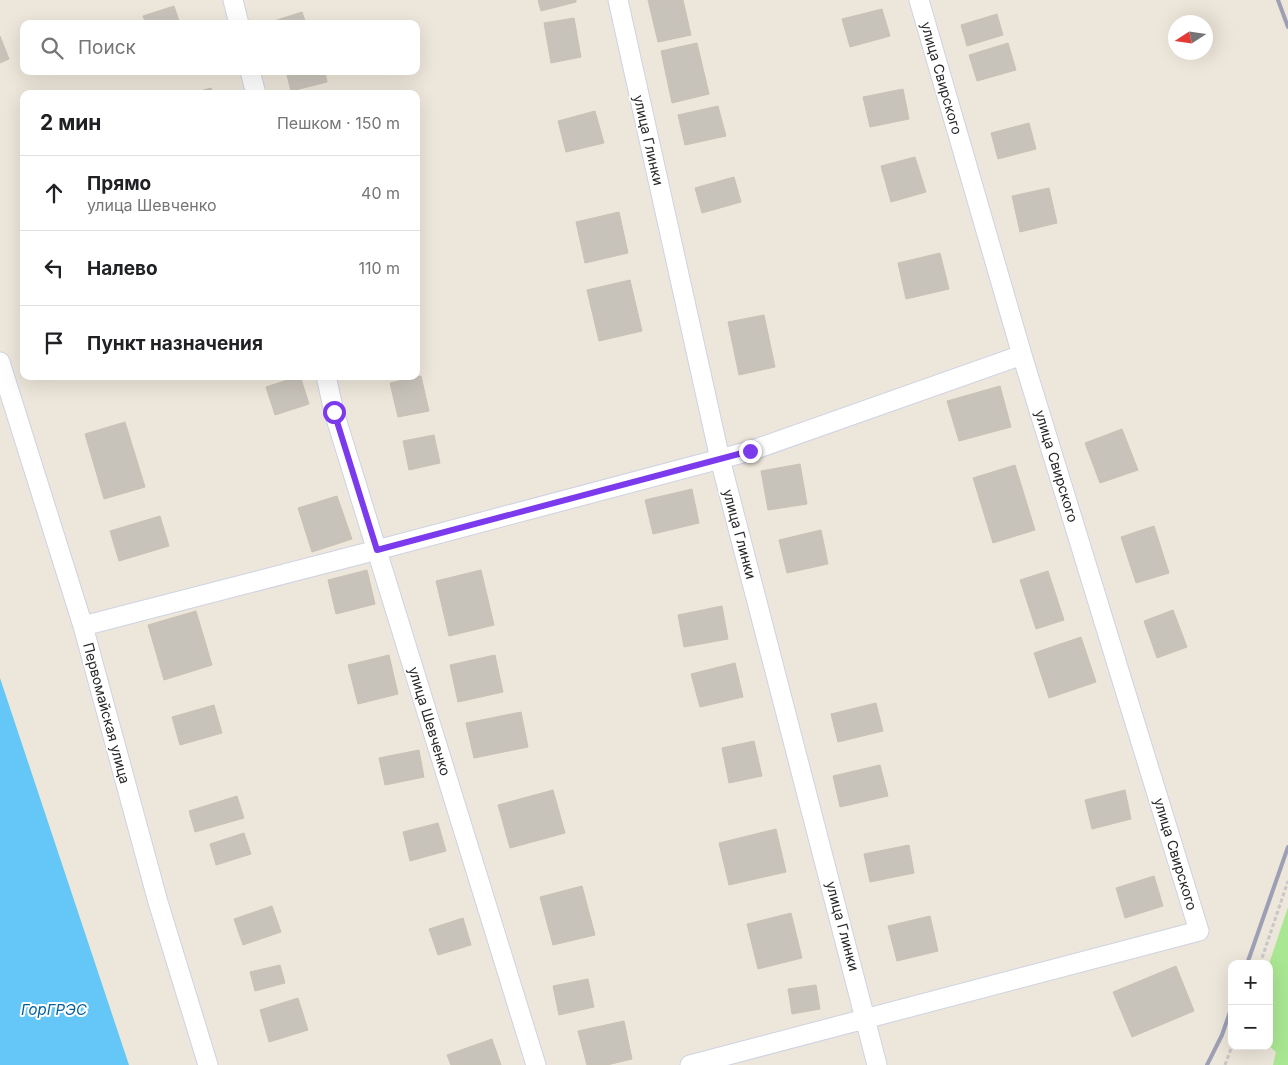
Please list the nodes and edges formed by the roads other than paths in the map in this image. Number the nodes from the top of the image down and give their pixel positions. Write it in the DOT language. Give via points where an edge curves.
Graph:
graph roads {
  1 [pos="233,0"];
  2 [pos="618,0"];
  3 [pos="919,0"];
  4 [pos="238,20"];
  5 [pos="251,75"];
  6 [pos="255,90"];
  7 [pos="1022,355"];
  8 [pos="0,362"];
  9 [pos="327,380"];
  10 [pos="720,459"];
  11 [pos="377,550"];
  12 [pos="84,626"];
  13 [pos="867,1019"];
  14 [pos="208,1065"];
  15 [pos="536,1065"];
  16 [pos="690,1065"];
  17 [pos="877,1065"];
  1 -- 4 [label="street"];
  2 -- 10 [label="street, улица Глинки"];
  3 -- 7 [label="street, улица Свирского"];
  5 -- 6 [label="street"];
  7 -- 10 [label="street"];
  7 -- 13 [label="street, улица Свирского" via="1200,931"];
  8 -- 12 [label="street, Первомайская улица"];
  9 -- 11 [label="street, улица Шевченко"];
  10 -- 11 [label="street"];
  10 -- 13 [label="street, улица Глинки"];
  11 -- 12 [label="street"];
  11 -- 15 [label="street, улица Шевченко"];
  12 -- 14 [label="street, Первомайская улица" via="158,902"];
  13 -- 16 [label="street"];
  13 -- 17 [label="street, улица Глинки"];
}
